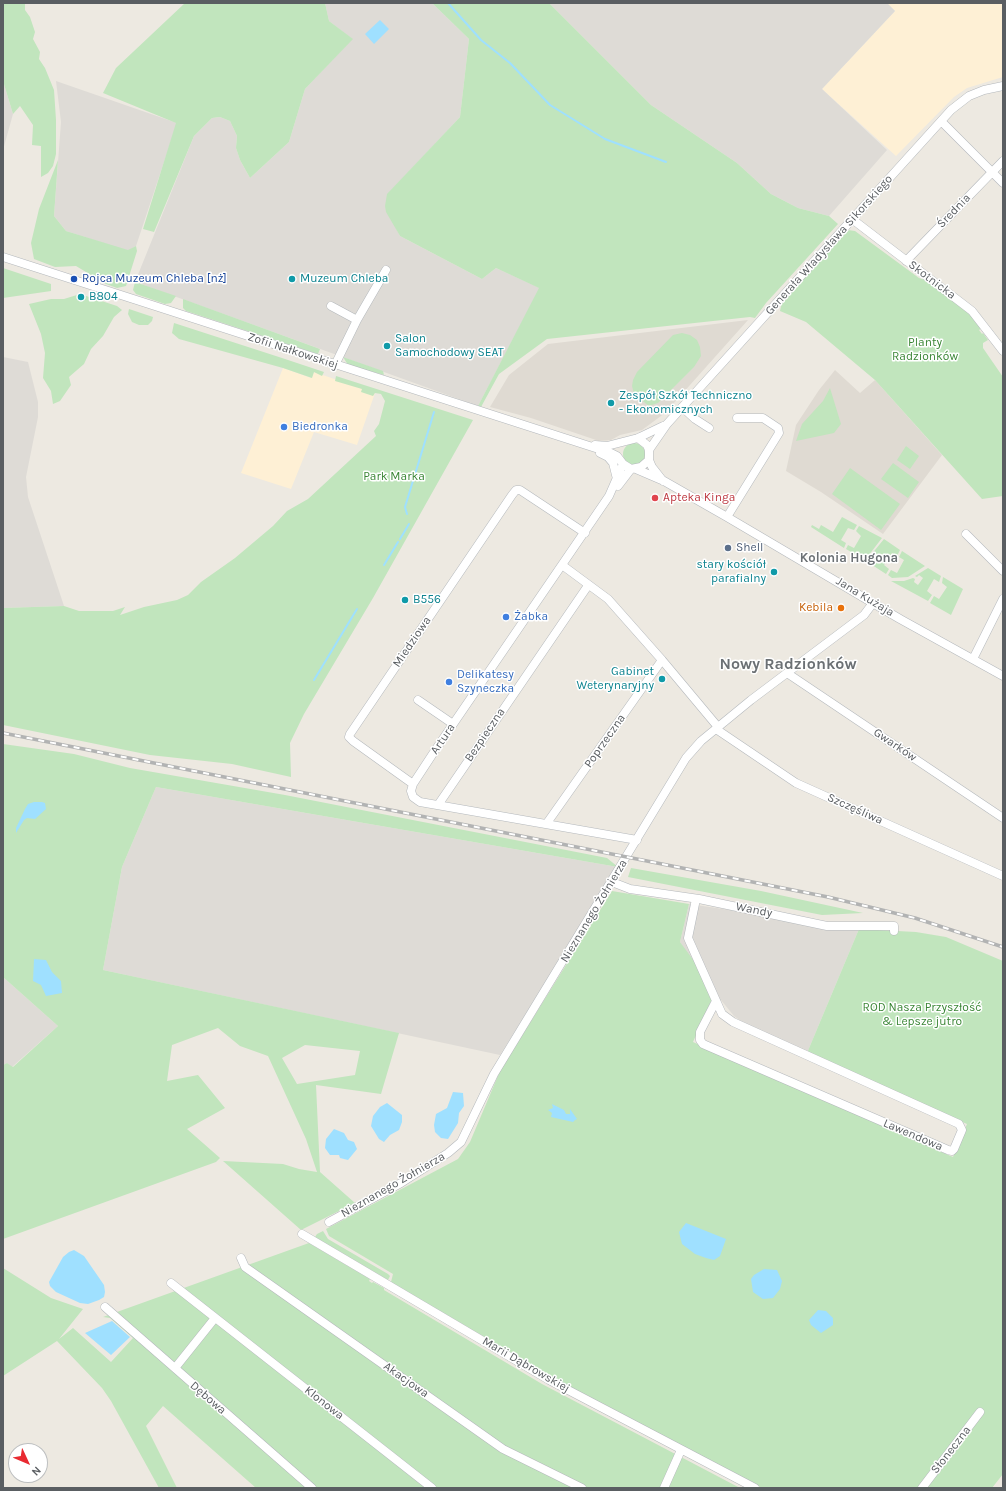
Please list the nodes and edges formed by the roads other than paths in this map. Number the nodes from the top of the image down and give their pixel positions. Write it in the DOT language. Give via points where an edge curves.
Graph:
graph roads {
  1 [pos="1003,86"];
  2 [pos="940,121"];
  3 [pos="1003,161"];
  4 [pos="992,172"];
  5 [pos="1003,183"];
  6 [pos="852,220"];
  7 [pos="3,257"];
  8 [pos="906,261"];
  9 [pos="386,270"];
  10 [pos="331,306"];
  11 [pos="357,320"];
  12 [pos="1003,351"];
  13 [pos="335,365"];
  14 [pos="682,407"];
  15 [pos="737,418"];
  16 [pos="667,424"];
  17 [pos="709,428"];
  18 [pos="638,438"];
  19 [pos="628,440"];
  20 [pos="584,444"];
  21 [pos="649,450"];
  22 [pos="649,460"];
  23 [pos="622,462"];
  24 [pos="633,469"];
  25 [pos="617,480"];
  26 [pos="664,482"];
  27 [pos="611,494"];
  28 [pos="727,517"];
  29 [pos="585,533"];
  30 [pos="966,534"];
  31 [pos="562,565"];
  32 [pos="1003,571"];
  33 [pos="587,587"];
  34 [pos="1003,599"];
  35 [pos="873,603"];
  36 [pos="973,659"];
  37 [pos="662,660"];
  38 [pos="787,673"];
  39 [pos="1003,676"];
  40 [pos="418,700"];
  41 [pos="453,724"];
  42 [pos="717,728"];
  43 [pos="413,784"];
  44 [pos="438,805"];
  45 [pos="1003,818"];
  46 [pos="547,823"];
  47 [pos="637,840"];
  48 [pos="1003,876"];
  49 [pos="612,882"];
  50 [pos="696,899"];
  51 [pos="894,931"];
  52 [pos="716,1001"];
  53 [pos="329,1222"];
  54 [pos="302,1234"];
  55 [pos="241,1258"];
  56 [pos="171,1283"];
  57 [pos="105,1307"];
  58 [pos="215,1318"];
  59 [pos="175,1368"];
  60 [pos="980,1412"];
  61 [pos="681,1450"];
  62 [pos="312,1488"];
  63 [pos="432,1488"];
  64 [pos="582,1488"];
  65 [pos="664,1488"];
  66 [pos="755,1488"];
  67 [pos="922,1488"];
  1 -- 2 [label="street, Generała Władysława Sikorskiego" via="984,90 963,100"];
  2 -- 4 [label="street"];
  2 -- 6 [label="street, Generała Władysława Sikorskiego"];
  3 -- 4 [label="street, Średnia"];
  4 -- 5 [label="street"];
  4 -- 8 [label="street, Średnia"];
  6 -- 8 [label="street, Skotnicka"];
  6 -- 14 [label="street, Generała Władysława Sikorskiego"];
  7 -- 13 [label="street, Zofii Nałkowskiej"];
  8 -- 12 [label="street, Skotnicka" via="972,311"];
  9 -- 11 [label="street"];
  10 -- 11 [label="street"];
  11 -- 13 [label="street"];
  13 -- 20 [label="street, Zofii Nałkowskiej"];
  14 -- 16 [label="street, Generała Władysława Sikorskiego"];
  14 -- 17 [label="street"];
  15 -- 28 [label="street" via="763,418 778,428 780,433"];
  16 -- 18 [label="street"];
  16 -- 21 [label="street"];
  18 -- 19 [label="street"];
  18 -- 21 [label="street"];
  19 -- 20 [label="street" via="607,446"];
  19 -- 23 [label="street" via="621,447"];
  20 -- 23 [label="street" via="612,453"];
  20 -- 25 [label="street" via="608,457 615,469"];
  21 -- 22 [label="street"];
  22 -- 24 [label="street" via="641,467"];
  22 -- 26 [label="street, Jana Kużaja"];
  23 -- 24 [label="street"];
  23 -- 25 [label="street, Artura"];
  24 -- 26 [label="street, Jana Kużaja"];
  24 -- 27 [label="street, Artura"];
  25 -- 27 [label="street, Artura"];
  26 -- 28 [label="street, Jana Kużaja"];
  27 -- 29 [label="street, Artura"];
  28 -- 35 [label="street, Jana Kużaja"];
  29 -- 31 [label="street, Artura"];
  29 -- 43 [label="street, Miedziowa" via="520,490 516,490 349,736"];
  30 -- 32 [label="street"];
  31 -- 37 [label="street, Szczęśliwa" via="608,599"];
  31 -- 41 [label="street, Artura"];
  33 -- 44 [label="street, Bezpieczna"];
  34 -- 36 [label="street"];
  35 -- 36 [label="street, Jana Kużaja"];
  35 -- 38 [label="street, Nieznanego Żołnierza" via="864,615"];
  36 -- 39 [label="street, Jana Kużaja"];
  37 -- 42 [label="street, Szczęśliwa"];
  37 -- 46 [label="street, Poprzeczna"];
  38 -- 42 [label="street, Nieznanego Żołnierza"];
  38 -- 45 [label="street, Gwarków"];
  40 -- 41 [label="street"];
  41 -- 43 [label="street, Artura"];
  42 -- 47 [label="street, Nieznanego Żołnierza" via="686,758"];
  42 -- 48 [label="street, Szczęśliwa" via="796,782"];
  43 -- 44 [label="street" via="412,794 415,800"];
  44 -- 46 [label="street"];
  46 -- 47 [label="street"];
  47 -- 49 [label="street, Nieznanego Żołnierza"];
  49 -- 50 [label="street, Wandy" via="630,889"];
  49 -- 53 [label="street, Nieznanego Żołnierza" via="494,1074 461,1142 402,1183"];
  50 -- 51 [label="street, Wandy" via="826,926 894,926"];
  50 -- 52 [label="street, Lawendowa" via="688,938"];
  52 -- 52 [label="street, Lawendowa" via="722,1014 733,1022 959,1124 962,1130 954,1148 952,1151 948,1150 703,1044 700,1032"];
  54 -- 61 [label="street, Marii Dąbrowskiej" via="549,1380"];
  55 -- 64 [label="street, Akacjowa" via="245,1267 503,1448"];
  56 -- 58 [label="street, Klonowa"];
  57 -- 59 [label="street, Dębowa"];
  58 -- 59 [label="street"];
  58 -- 63 [label="street, Klonowa"];
  59 -- 62 [label="street, Dębowa"];
  60 -- 67 [label="street, Słoneczna"];
  61 -- 65 [label="street"];
  61 -- 66 [label="street, Marii Dąbrowskiej"];
}
